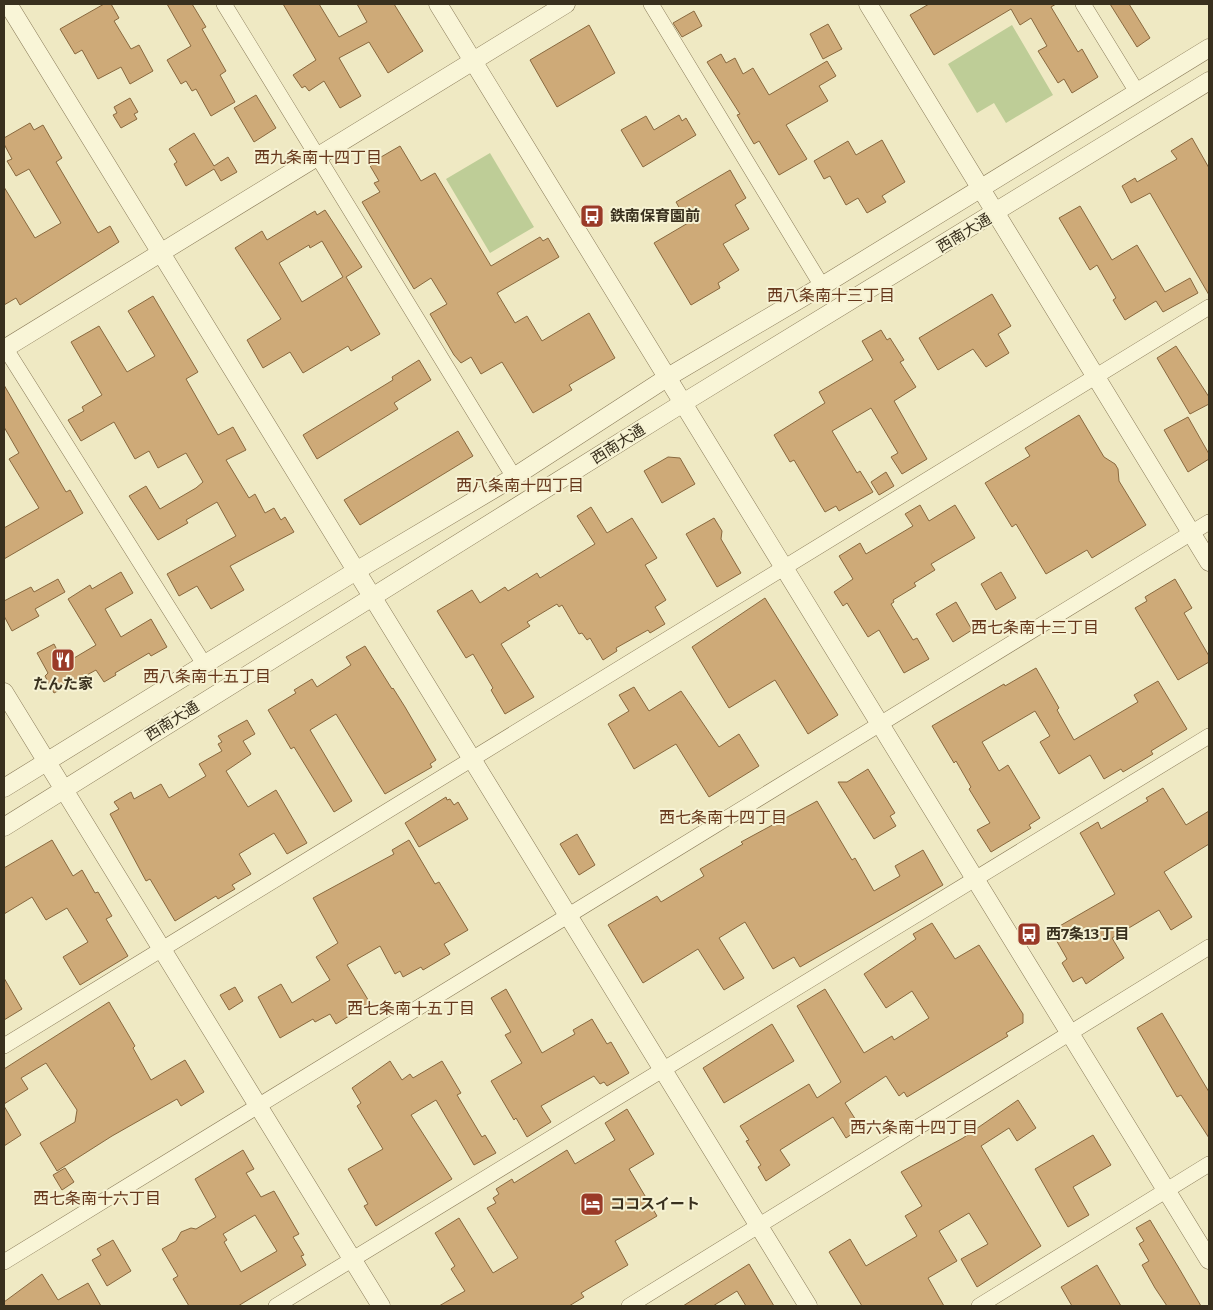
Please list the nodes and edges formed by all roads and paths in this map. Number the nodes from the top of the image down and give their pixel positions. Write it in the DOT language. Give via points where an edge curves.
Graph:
graph roads {
  1 [pos="8,4"];
  2 [pos="224,4"];
  3 [pos="438,4"];
  4 [pos="566,4"];
  5 [pos="651,4"];
  6 [pos="868,4"];
  7 [pos="1083,4"];
  8 [pos="1209,48"];
  9 [pos="474,62"];
  10 [pos="1209,81"];
  11 [pos="1137,92"];
  12 [pos="318,156"];
  13 [pos="980,188"];
  14 [pos="996,213"];
  15 [pos="162,252"];
  16 [pos="822,286"];
  17 [pos="1209,307"];
  18 [pos="4,347"];
  19 [pos="1095,376"];
  20 [pos="668,377"];
  21 [pos="683,403"];
  22 [pos="514,477"];
  23 [pos="1209,522"];
  24 [pos="1192,533"];
  25 [pos="1209,562"];
  26 [pos="785,567"];
  27 [pos="356,571"];
  28 [pos="372,596"];
  29 [pos="204,664"];
  30 [pos="4,692"];
  31 [pos="880,724"];
  32 [pos="1209,736"];
  33 [pos="474,760"];
  34 [pos="46,762"];
  35 [pos="4,788"];
  36 [pos="64,790"];
  37 [pos="4,826"];
  38 [pos="977,879"];
  39 [pos="569,915"];
  40 [pos="1209,947"];
  41 [pos="161,950"];
  42 [pos="1070,1033"];
  43 [pos="4,1046"];
  44 [pos="664,1069"];
  45 [pos="258,1106"];
  46 [pos="1209,1164"];
  47 [pos="1167,1190"];
  48 [pos="759,1227"];
  49 [pos="352,1259"];
  50 [pos="1209,1260"];
  51 [pos="4,1262"];
  52 [pos="276,1306"];
  53 [pos="381,1306"];
  54 [pos="629,1306"];
  55 [pos="808,1306"];
  56 [pos="978,1306"];
  1 -- 15 [label="street"];
  2 -- 12 [label="street"];
  3 -- 9 [label="street"];
  4 -- 9 [label="street"];
  5 -- 16 [label="street"];
  6 -- 13 [label="street"];
  7 -- 11 [label="street"];
  8 -- 11 [label="street, 西南大通"];
  9 -- 12 [label="street"];
  9 -- 20 [label="street"];
  10 -- 14 [label="street, 西南大通"];
  11 -- 13 [label="street, 西南大通"];
  12 -- 15 [label="street"];
  12 -- 22 [label="street"];
  13 -- 14 [label="street"];
  13 -- 16 [label="street, 西南大通"];
  14 -- 19 [label="street"];
  14 -- 21 [label="street, 西南大通"];
  15 -- 18 [label="street"];
  15 -- 27 [label="street"];
  16 -- 20 [label="street, 西南大通"];
  17 -- 19 [label="street"];
  18 -- 29 [label="street"];
  19 -- 24 [label="street"];
  19 -- 26 [label="street"];
  20 -- 21 [label="street"];
  20 -- 22 [label="street, 西南大通"];
  21 -- 26 [label="street"];
  21 -- 28 [label="street, 西南大通"];
  22 -- 27 [label="street, 西南大通"];
  23 -- 24 [label="street"];
  24 -- 25 [label="street"];
  24 -- 31 [label="street"];
  26 -- 31 [label="street"];
  26 -- 33 [label="street"];
  27 -- 28 [label="street"];
  27 -- 29 [label="street, 西南大通"];
  28 -- 33 [label="street"];
  28 -- 36 [label="street, 西南大通"];
  29 -- 34 [label="street, 西南大通"];
  30 -- 34 [label="street"];
  31 -- 38 [label="street"];
  31 -- 39 [label="street"];
  32 -- 38 [label="street"];
  33 -- 39 [label="street"];
  33 -- 41 [label="street"];
  34 -- 35 [label="street, 西南大通"];
  34 -- 36 [label="street"];
  36 -- 37 [label="street, 西南大通"];
  36 -- 41 [label="street"];
  38 -- 42 [label="street"];
  38 -- 44 [label="street"];
  39 -- 44 [label="street"];
  39 -- 45 [label="street"];
  40 -- 42 [label="street"];
  41 -- 43 [label="street"];
  41 -- 45 [label="street"];
  42 -- 47 [label="street"];
  42 -- 48 [label="street"];
  44 -- 48 [label="street"];
  44 -- 49 [label="street"];
  45 -- 49 [label="street"];
  45 -- 51 [label="street"];
  46 -- 47 [label="street"];
  47 -- 50 [label="street"];
  47 -- 56 [label="street"];
  48 -- 54 [label="street"];
  48 -- 55 [label="street"];
  49 -- 52 [label="street"];
  49 -- 53 [label="street"];
}
